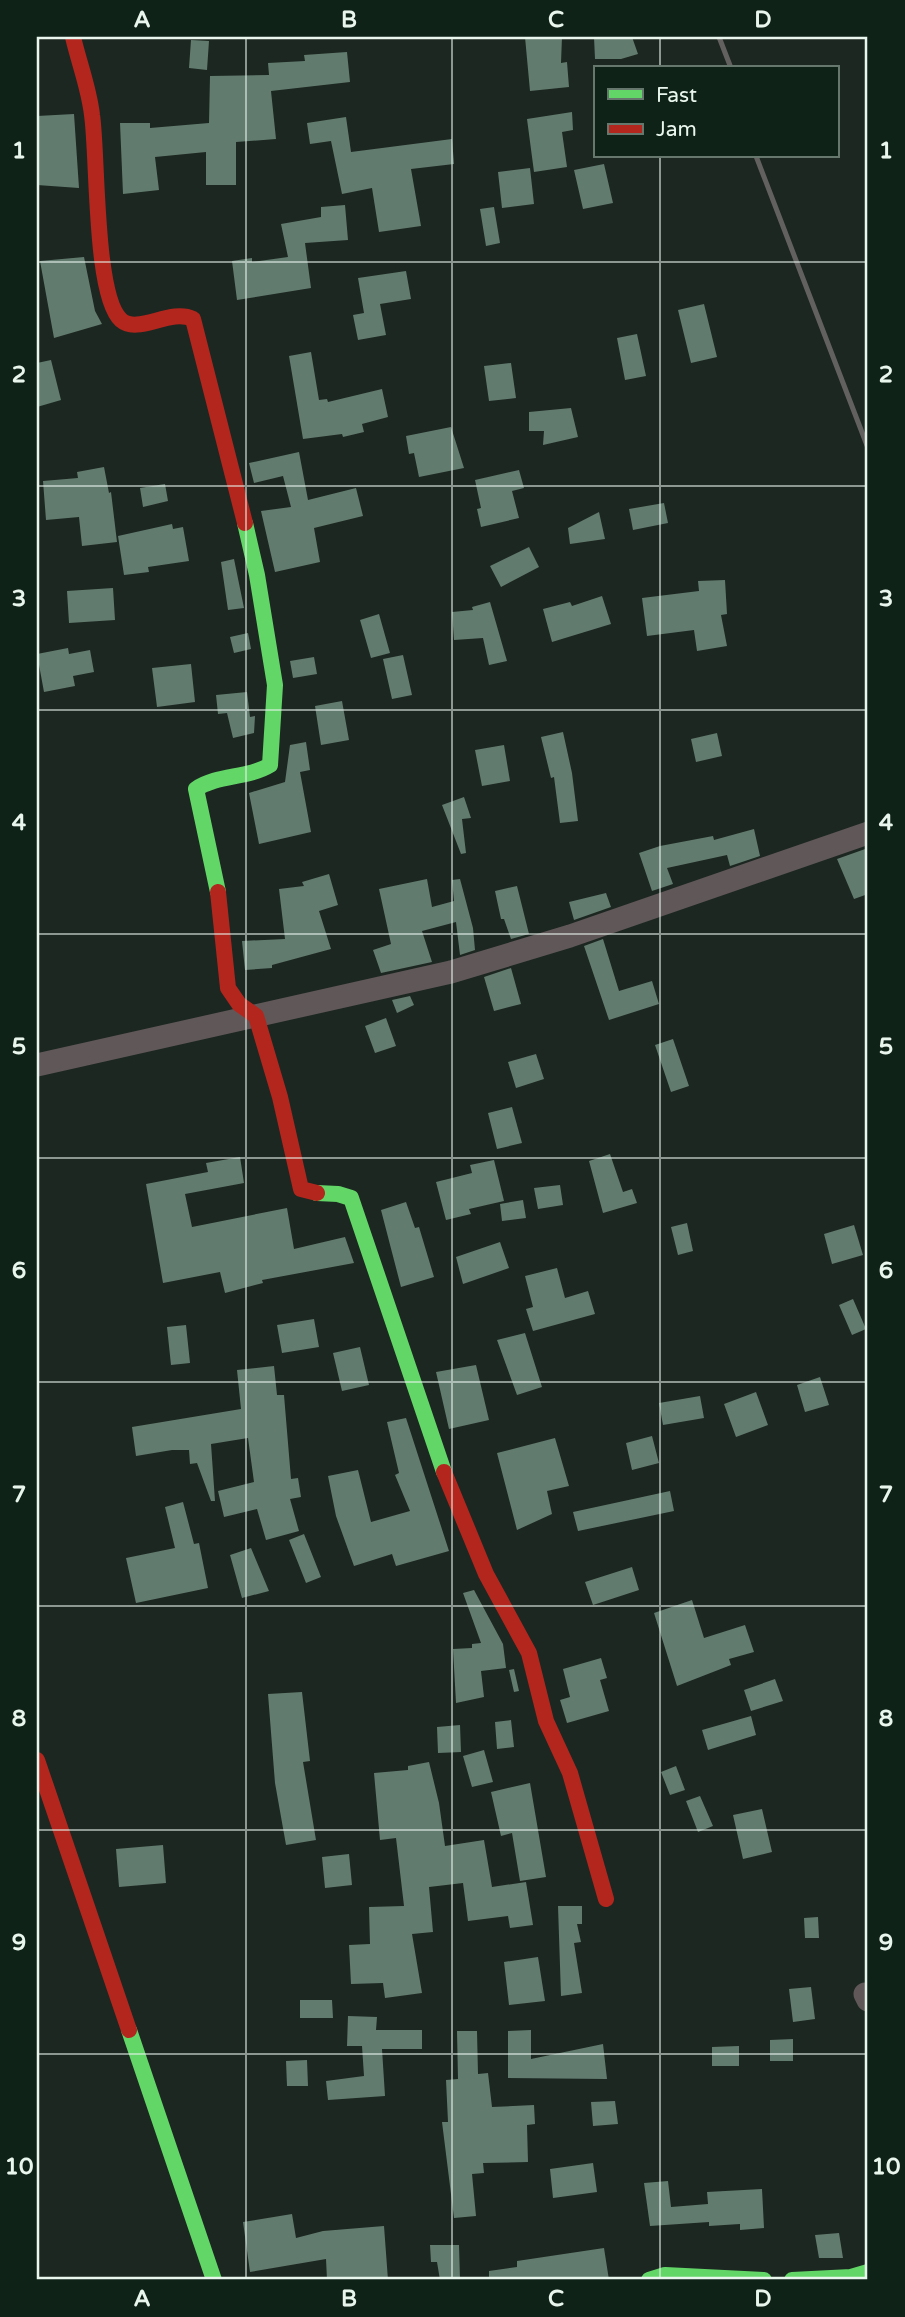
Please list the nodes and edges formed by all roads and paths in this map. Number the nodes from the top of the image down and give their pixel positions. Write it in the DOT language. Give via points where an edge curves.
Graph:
graph roads {
  1 [pos="74,37"];
  2 [pos="868,833"];
  3 [pos="256,1016"];
  4 [pos="37,1065"];
  5 [pos="37,1760"];
  6 [pos="37,1831"];
  7 [pos="61,1831"];
  8 [pos="606,1899"];
  9 [pos="868,2272"];
  10 [pos="214,2280"];
  11 [pos="649,2280"];
  12 [pos="764,2280"];
  13 [pos="792,2280"];
  1 -- 3 [label="main road" via="90,100 100,242 113,310 128,324 178,314 192,319 257,575 275,685 270,765 226,781 205,782 195,794 220,901 228,988 239,1004"];
  2 -- 3 [label="street" via="451,972"];
  3 -- 4 [label="street"];
  3 -- 8 [label="main road" via="281,1097 297,1183 306,1193 332,1192 351,1198 447,1480 486,1574 529,1653 546,1721 570,1773"];
  5 -- 7 [label="main road"];
  6 -- 7 [label="street"];
  7 -- 10 [label="main road"];
  9 -- 13 [label="main road"];
  11 -- 12 [label="main road" via="665,2275"];
}
